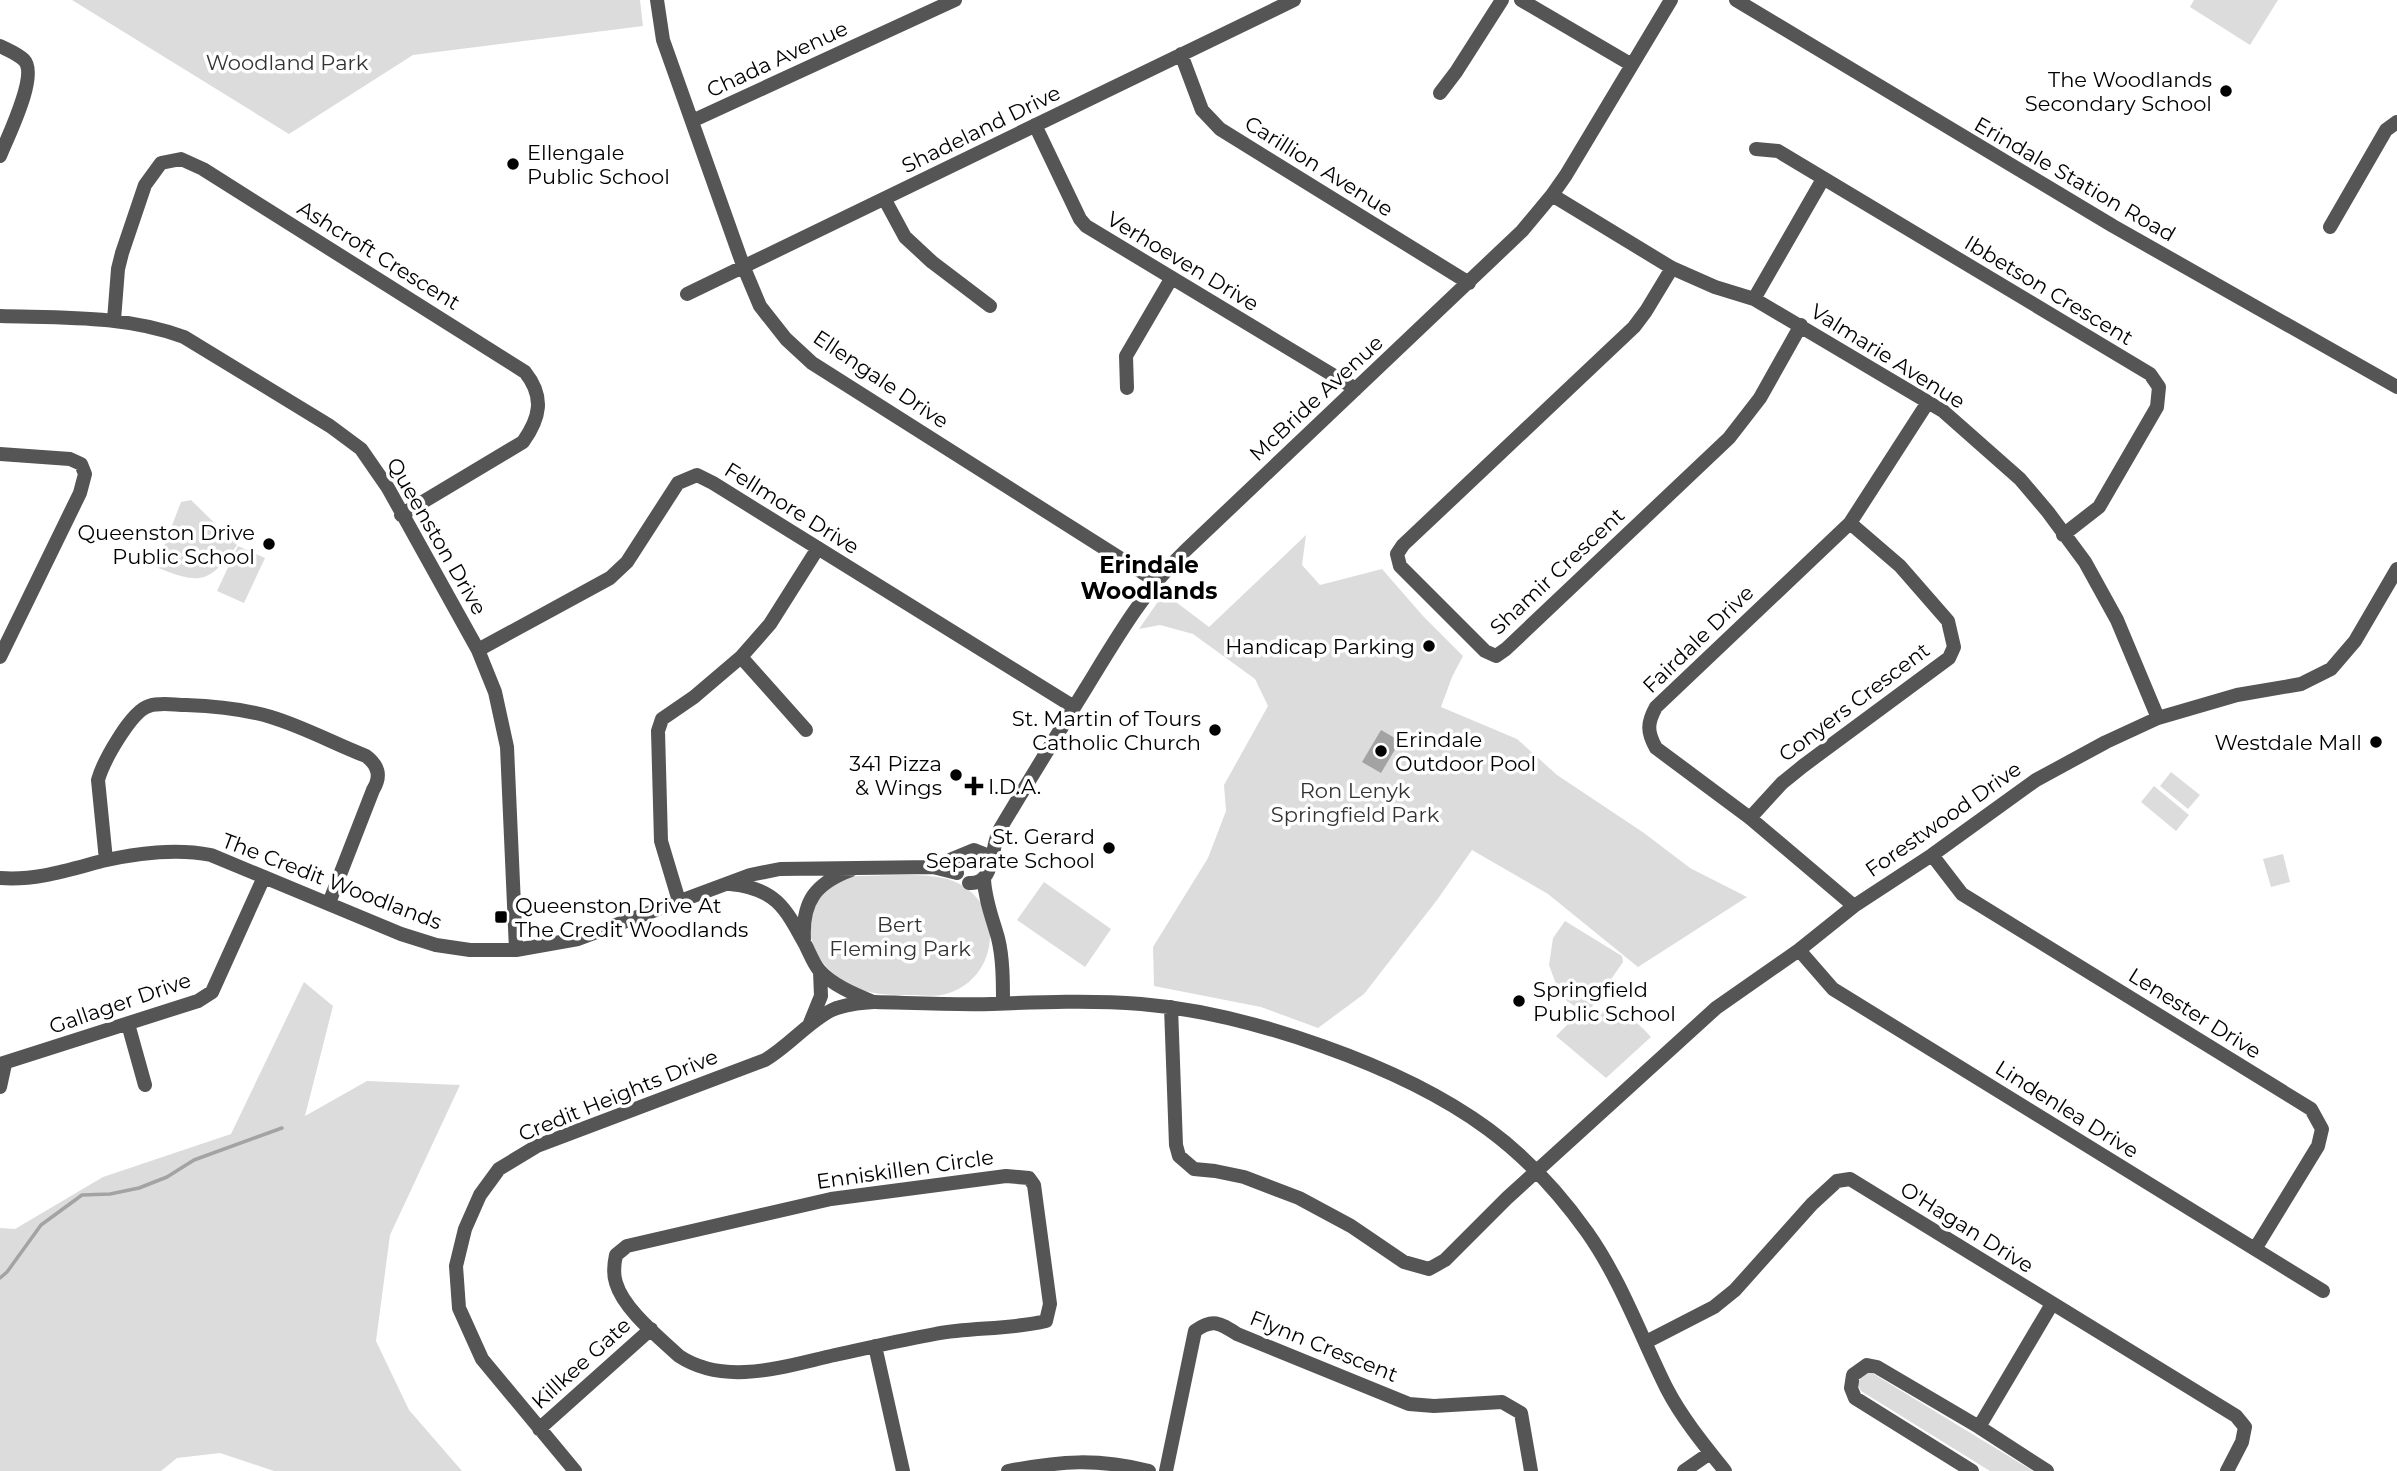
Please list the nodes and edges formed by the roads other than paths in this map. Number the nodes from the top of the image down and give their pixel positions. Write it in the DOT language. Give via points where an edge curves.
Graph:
graph roads {
  1 [pos="657,0"];
  2 [pos="955,0"];
  3 [pos="1294,0"];
  4 [pos="1502,0"];
  5 [pos="1521,0"];
  6 [pos="1671,0"];
  7 [pos="1736,0"];
  8 [pos="0,46"];
  9 [pos="1181,54"];
  10 [pos="1632,65"];
  11 [pos="1440,93"];
  12 [pos="692,121"];
  13 [pos="2397,122"];
  14 [pos="1035,125"];
  15 [pos="1756,149"];
  16 [pos="0,156"];
  17 [pos="1823,178"];
  18 [pos="1552,195"];
  19 [pos="885,200"];
  20 [pos="2330,227"];
  21 [pos="744,268"];
  22 [pos="1672,268"];
  23 [pos="1171,279"];
  24 [pos="1469,283"];
  25 [pos="687,295"];
  26 [pos="1755,299"];
  27 [pos="990,306"];
  28 [pos="0,316"];
  29 [pos="114,320"];
  30 [pos="1801,325"];
  31 [pos="2397,387"];
  32 [pos="1127,388"];
  33 [pos="1356,389"];
  34 [pos="1928,402"];
  35 [pos="0,454"];
  36 [pos="401,515"];
  37 [pos="1850,523"];
  38 [pos="2063,535"];
  39 [pos="818,548"];
  40 [pos="2397,569"];
  41 [pos="1156,581"];
  42 [pos="478,650"];
  43 [pos="0,657"];
  44 [pos="741,657"];
  45 [pos="1074,708"];
  46 [pos="2158,718"];
  47 [pos="806,730"];
  48 [pos="1749,818"];
  49 [pos="997,833"];
  50 [pos="974,850"];
  51 [pos="1931,855"];
  52 [pos="959,857"];
  53 [pos="106,860"];
  54 [pos="989,864"];
  55 [pos="933,867"];
  56 [pos="856,868"];
  57 [pos="957,873"];
  58 [pos="264,877"];
  59 [pos="0,878"];
  60 [pos="984,879"];
  61 [pos="969,883"];
  62 [pos="729,884"];
  63 [pos="985,899"];
  64 [pos="679,901"];
  65 [pos="328,903"];
  66 [pos="1854,906"];
  67 [pos="804,944"];
  68 [pos="516,950"];
  69 [pos="1800,950"];
  70 [pos="820,971"];
  71 [pos="875,1002"];
  72 [pos="1003,1003"];
  73 [pos="1171,1007"];
  74 [pos="128,1024"];
  75 [pos="808,1027"];
  76 [pos="3,1064"];
  77 [pos="145,1085"];
  78 [pos="0,1087"];
  79 [pos="1537,1172"];
  80 [pos="2255,1249"];
  81 [pos="2323,1291"];
  82 [pos="2052,1304"];
  83 [pos="651,1329"];
  84 [pos="1646,1342"];
  85 [pos="875,1346"];
  86 [pos="1979,1427"];
  87 [pos="539,1429"];
  88 [pos="1710,1453"];
  89 [pos="575,1471"];
  90 [pos="903,1471"];
  91 [pos="1008,1471"];
  92 [pos="1149,1471"];
  93 [pos="1166,1471"];
  94 [pos="1531,1471"];
  95 [pos="1684,1471"];
  96 [pos="1726,1471"];
  97 [pos="1972,1471"];
  98 [pos="2047,1471"];
  99 [pos="2227,1471"];
  1 -- 12 [label="street, Ellengale Drive" via="663,40"];
  2 -- 12 [label="street, Chada Avenue"];
  3 -- 9 [label="street, Shadeland Drive"];
  4 -- 11 [label="street"];
  5 -- 10 [label="street"];
  6 -- 10 [label="street, McBride Avenue"];
  7 -- 31 [label="street, Erindale Station Road" via="2113,226"];
  8 -- 16 [label="street" via="30,69"];
  9 -- 14 [label="street, Shadeland Drive"];
  9 -- 24 [label="street, Carillion Avenue" via="1202,110 1220,129"];
  10 -- 18 [label="street, McBride Avenue"];
  12 -- 21 [label="street, Ellengale Drive"];
  13 -- 20 [label="street" via="2386,130"];
  14 -- 19 [label="street, Shadeland Drive"];
  14 -- 23 [label="street, Verhoeven Drive" via="1086,226"];
  15 -- 17 [label="street, Ibbetson Crescent" via="1778,151"];
  17 -- 26 [label="street"];
  17 -- 38 [label="street, Ibbetson Crescent" via="2150,374 2159,387 2157,407 2099,507"];
  18 -- 22 [label="street, Valmarie Avenue"];
  18 -- 24 [label="street, McBride Avenue"];
  19 -- 21 [label="street, Shadeland Drive"];
  19 -- 27 [label="street" via="905,237"];
  21 -- 25 [label="street, Shadeland Drive"];
  21 -- 41 [label="street, Ellengale Drive" via="760,306 812,363"];
  22 -- 26 [label="street, Valmarie Avenue"];
  22 -- 30 [label="street, Shamir Crescent" via="1634,327 1397,554 1400,566 1485,651 1496,656 1506,649 1729,438 1760,398"];
  23 -- 32 [label="street" via="1126,356"];
  23 -- 33 [label="street, Verhoeven Drive"];
  24 -- 33 [label="street, McBride Avenue"];
  26 -- 30 [label="street, Valmarie Avenue"];
  28 -- 29 [label="street, Queenston Drive"];
  29 -- 36 [label="street, Queenston Drive" via="184,337 330,426 361,449"];
  29 -- 36 [label="street, Ashcroft Crescent" via="118,269 145,185 161,163 181,159 525,372 538,403 535,424 523,442"];
  30 -- 34 [label="street, Valmarie Avenue"];
  33 -- 41 [label="street, McBride Avenue"];
  34 -- 37 [label="street, Fairdale Drive"];
  34 -- 38 [label="street, Valmarie Avenue" via="2020,479"];
  35 -- 43 [label="street" via="70,458 81,464 85,474"];
  36 -- 42 [label="street, Queenston Drive"];
  37 -- 48 [label="street, Fairdale Drive" via="1656,708 1649,720 1648,735 1656,748"];
  37 -- 48 [label="street, Conyers Crescent" via="1900,566 1948,621 1954,647 1949,658 1782,783"];
  38 -- 46 [label="street, Valmarie Avenue" via="2085,562 2117,620"];
  39 -- 42 [label="street, Fellmore Drive" via="713,483 697,475 686,478 678,483 627,562 610,578"];
  39 -- 44 [label="street" via="770,624"];
  39 -- 45 [label="street, Fellmore Drive"];
  40 -- 46 [label="street, Forestwood Drive" via="2355,640 2331,669 2301,684 2237,695"];
  41 -- 45 [label="street, McBride Avenue"];
  42 -- 68 [label="street, Queenston Drive" via="495,692 507,747"];
  44 -- 47 [label="street"];
  44 -- 64 [label="street" via="662,719 658,731 661,841"];
  45 -- 49 [label="street, McBride Avenue"];
  46 -- 51 [label="street, Forestwood Drive" via="2036,780"];
  48 -- 66 [label="street, Fairdale Drive"];
  49 -- 50 [label="street, McBride Avenue"];
  49 -- 54 [label="street, McBride Avenue"];
  50 -- 52 [label="street"];
  50 -- 54 [label="street" via="984,854"];
  51 -- 66 [label="street, Forestwood Drive"];
  51 -- 80 [label="street, Lenester Drive" via="1962,894 2311,1109 2322,1129 2318,1146"];
  52 -- 55 [label="street, The Credit Woodlands"];
  52 -- 57 [label="street"];
  53 -- 58 [label="street, The Credit Woodlands" via="147,852 192,852"];
  53 -- 59 [label="street, The Credit Woodlands" via="53,874"];
  53 -- 65 [label="street" via="98,780 137,712 166,703 238,709 272,717 366,756 377,768 379,781"];
  54 -- 60 [label="street"];
  55 -- 56 [label="street, The Credit Woodlands"];
  55 -- 57 [label="street, The Credit Woodlands"];
  56 -- 62 [label="street, The Credit Woodlands" via="780,869"];
  56 -- 67 [label="street" via="830,880 812,896 806,910"];
  57 -- 61 [label="street"];
  58 -- 65 [label="street, The Credit Woodlands"];
  58 -- 74 [label="street, Gallager Drive" via="212,992"];
  60 -- 61 [label="street"];
  60 -- 63 [label="street"];
  61 -- 63 [label="street"];
  62 -- 64 [label="street, The Credit Woodlands"];
  62 -- 67 [label="street" via="756,888 785,908"];
  63 -- 72 [label="street" via="999,940"];
  64 -- 68 [label="street, The Credit Woodlands" via="578,939"];
  65 -- 68 [label="street, The Credit Woodlands" via="436,945"];
  66 -- 69 [label="street, Forestwood Drive"];
  67 -- 70 [label="street"];
  69 -- 79 [label="street, Forestwood Drive" via="1716,1008"];
  69 -- 80 [label="street, Lindenlea Drive" via="1832,989"];
  70 -- 71 [label="street"];
  70 -- 75 [label="street" via="821,996"];
  71 -- 72 [label="street, Credit Heights Drive"];
  71 -- 75 [label="street, Credit Heights Drive" via="833,1009"];
  72 -- 73 [label="street"];
  73 -- 79 [label="street" via="1257,1026 1397,1077 1490,1130"];
  73 -- 79 [label="street, Forestwood Drive" via="1176,1145 1179,1156 1194,1169 1244,1177 1299,1198 1404,1262 1430,1269"];
  74 -- 76 [label="street, Gallager Drive"];
  74 -- 77 [label="street"];
  75 -- 87 [label="street, Credit Heights Drive" via="765,1059 537,1146 499,1169 480,1195 456,1266 459,1308 482,1359"];
  76 -- 78 [label="street"];
  79 -- 84 [label="street" via="1588,1234"];
  80 -- 81 [label="street, Lindenlea Drive"];
  82 -- 84 [label="street, O'Hagan Drive" via="1850,1179 1837,1181 1812,1204 1714,1307"];
  82 -- 86 [label="street"];
  82 -- 99 [label="street, O'Hagan Drive" via="2236,1416 2245,1427"];
  83 -- 85 [label="street, Enniskillen Circle" via="689,1363 728,1372 780,1367"];
  83 -- 85 [label="street, Enniskillen Circle" via="616,1284 616,1255 626,1246 831,1199 1006,1176 1029,1178 1034,1185 1050,1304 1046,1321 938,1333"];
  83 -- 87 [label="street, Killkee Gate"];
  84 -- 88 [label="street" via="1668,1391"];
  85 -- 90 [label="street"];
  86 -- 97 [label="street" via="1877,1367 1867,1365 1852,1377 1855,1398"];
  86 -- 98 [label="street"];
  87 -- 89 [label="street, Credit Heights Drive"];
  88 -- 95 [label="street"];
  88 -- 96 [label="street"];
  91 -- 92 [label="street" via="1055,1462 1118,1463"];
  93 -- 94 [label="street, Flynn Crescent" via="1195,1331 1204,1324 1219,1323 1409,1404 1502,1402 1521,1413"];
}
